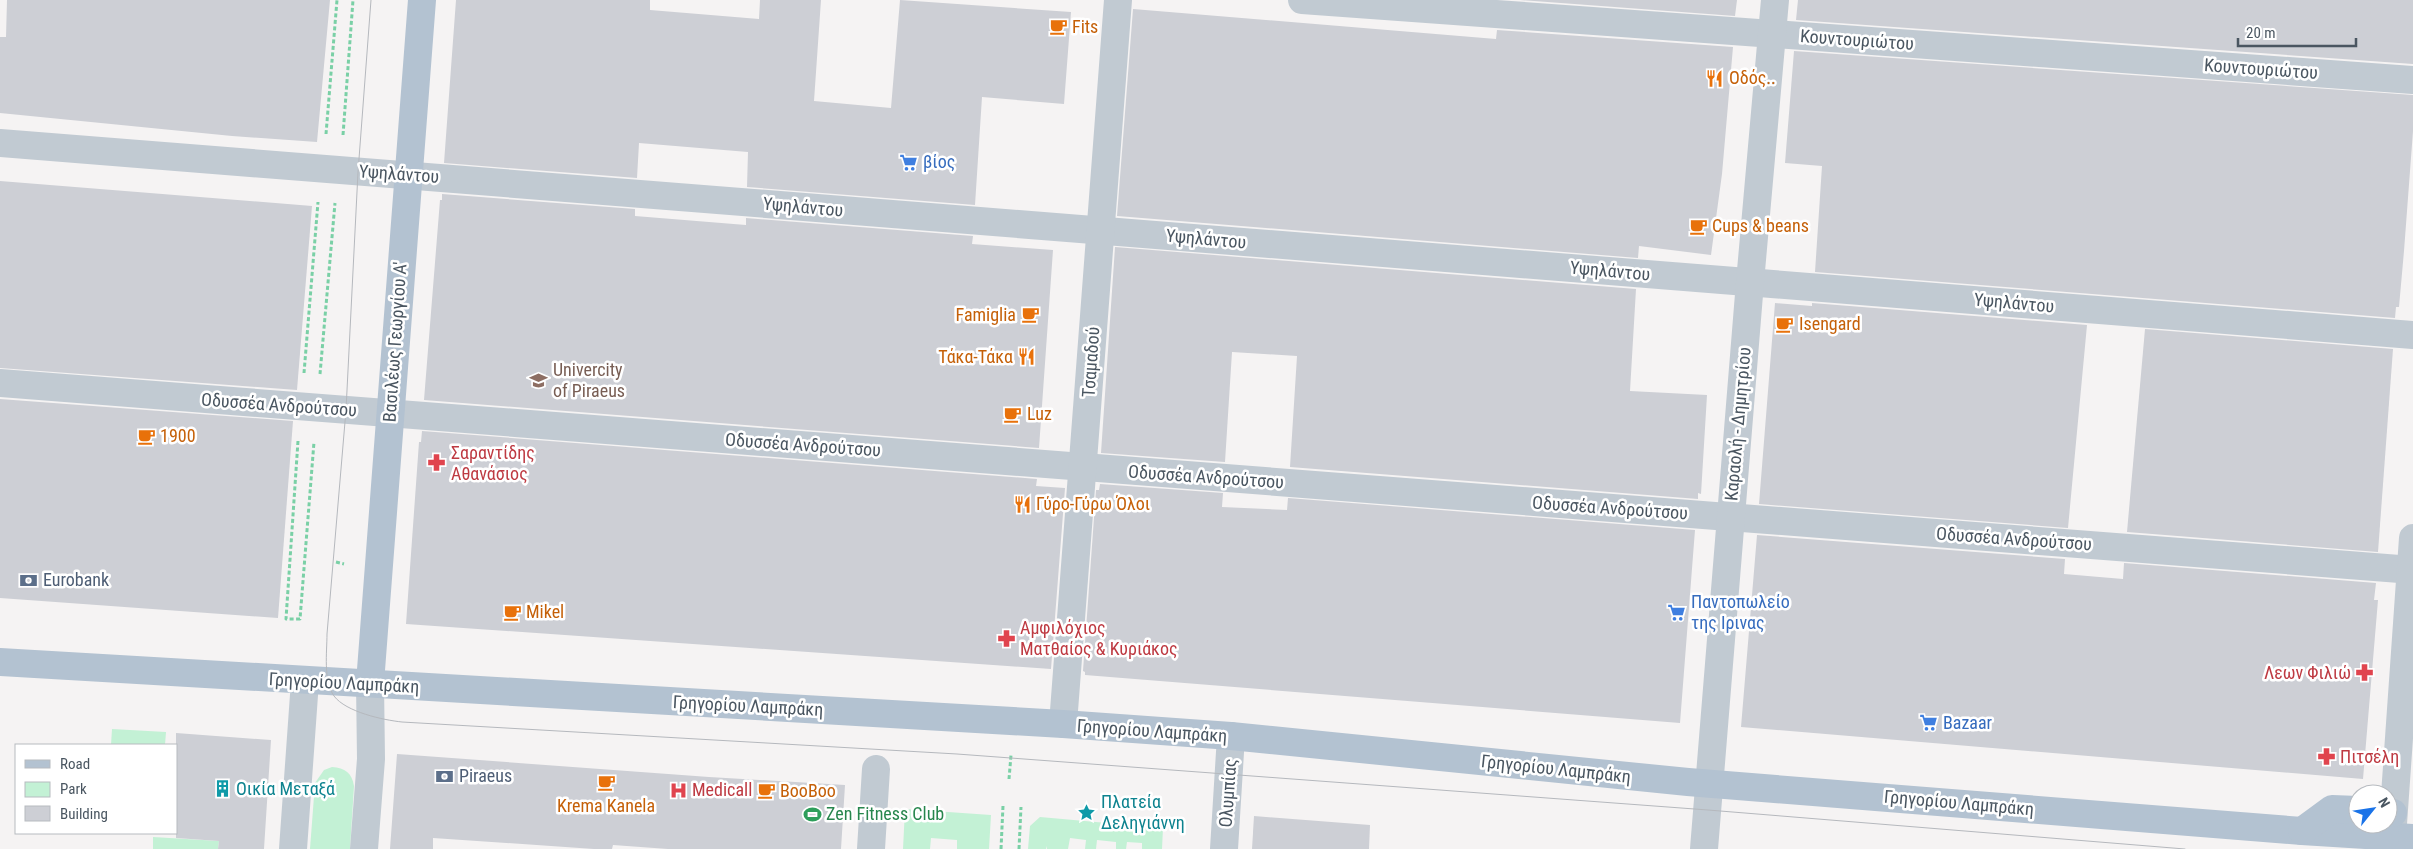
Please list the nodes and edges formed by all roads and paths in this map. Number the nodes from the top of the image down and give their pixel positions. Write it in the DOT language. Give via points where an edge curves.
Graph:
graph roads {
  1 [pos="337,0"];
  2 [pos="353,0"];
  3 [pos="422,0"];
  4 [pos="1118,0"];
  5 [pos="1302,0"];
  6 [pos="1776,0"];
  7 [pos="1773,34"];
  8 [pos="2413,80"];
  9 [pos="326,136"];
  10 [pos="343,141"];
  11 [pos="0,143"];
  12 [pos="408,175"];
  13 [pos="317,208"];
  14 [pos="334,211"];
  15 [pos="1101,231"];
  16 [pos="1750,282"];
  17 [pos="2413,335"];
  18 [pos="304,376"];
  19 [pos="320,376"];
  20 [pos="0,383"];
  21 [pos="390,413"];
  22 [pos="298,439"];
  23 [pos="314,443"];
  24 [pos="1083,467"];
  25 [pos="1730,517"];
  26 [pos="2413,538"];
  27 [pos="2412,570"];
  28 [pos="0,662"];
  29 [pos="305,681"];
  30 [pos="370,683"];
  31 [pos="1063,724"];
  32 [pos="1231,736"];
  33 [pos="876,769"];
  34 [pos="1708,783"];
  35 [pos="2398,798"];
  36 [pos="1003,806"];
  37 [pos="1021,807"];
  38 [pos="2348,810"];
  39 [pos="2302,831"];
  40 [pos="2348,831"];
  41 [pos="293,849"];
  42 [pos="364,849"];
  43 [pos="871,849"];
  44 [pos="1001,849"];
  45 [pos="1019,849"];
  46 [pos="1224,849"];
  47 [pos="1704,849"];
  1 -- 9 [label="path"];
  2 -- 10 [label="path"];
  3 -- 12 [label="main road, Βασιλέως Γεωργίου Α'"];
  4 -- 15 [label="street, Τσαμαδού"];
  5 -- 7 [label="street, Κουντουριώτου"];
  6 -- 7 [label="street, Καραολή - Δημητρίου"];
  7 -- 8 [label="street, Κουντουριώτου"];
  7 -- 16 [label="street, Καραολή - Δημητρίου"];
  11 -- 12 [label="street, Υψηλάντου"];
  12 -- 15 [label="street, Υψηλάντου"];
  12 -- 21 [label="main road, Βασιλέως Γεωργίου Α'"];
  13 -- 18 [label="path"];
  14 -- 19 [label="path"];
  15 -- 16 [label="street, Υψηλάντου"];
  15 -- 24 [label="street, Τσαμαδού"];
  16 -- 17 [label="street, Υψηλάντου"];
  16 -- 25 [label="street, Καραολή - Δημητρίου"];
  20 -- 21 [label="street, Οδυσσέα Ανδρούτσου"];
  21 -- 24 [label="street, Οδυσσέα Ανδρούτσου"];
  21 -- 30 [label="main road, Βασιλέως Γεωργίου Α'"];
  22 -- 23 [label="path" via="286,619 300,619"];
  24 -- 25 [label="street, Οδυσσέα Ανδρούτσου"];
  24 -- 31 [label="street, Τσαμαδού"];
  25 -- 27 [label="street, Οδυσσέα Ανδρούτσου"];
  25 -- 34 [label="street, Καραολή - Δημητρίου"];
  26 -- 27 [label="street"];
  27 -- 35 [label="street"];
  28 -- 29 [label="main road, Γρηγορίου Λαμπράκη"];
  29 -- 30 [label="main road, Γρηγορίου Λαμπράκη"];
  29 -- 41 [label="street"];
  30 -- 31 [label="main road, Γρηγορίου Λαμπράκη"];
  30 -- 42 [label="street" via="371,759"];
  31 -- 32 [label="main road, Γρηγορίου Λαμπράκη"];
  32 -- 34 [label="main road, Γρηγορίου Λαμπράκη"];
  32 -- 46 [label="street, Ολυμπίας"];
  33 -- 43 [label="street"];
  34 -- 39 [label="main road, Γρηγορίου Λαμπράκη"];
  34 -- 47 [label="street, Καραολή - Δημητρίου"];
  36 -- 44 [label="path"];
  37 -- 45 [label="path"];
  38 -- 39 [label="main road" via="2332,809"];
  39 -- 40 [label="main road, Γρηγορίου Λαμπράκη"];
}
